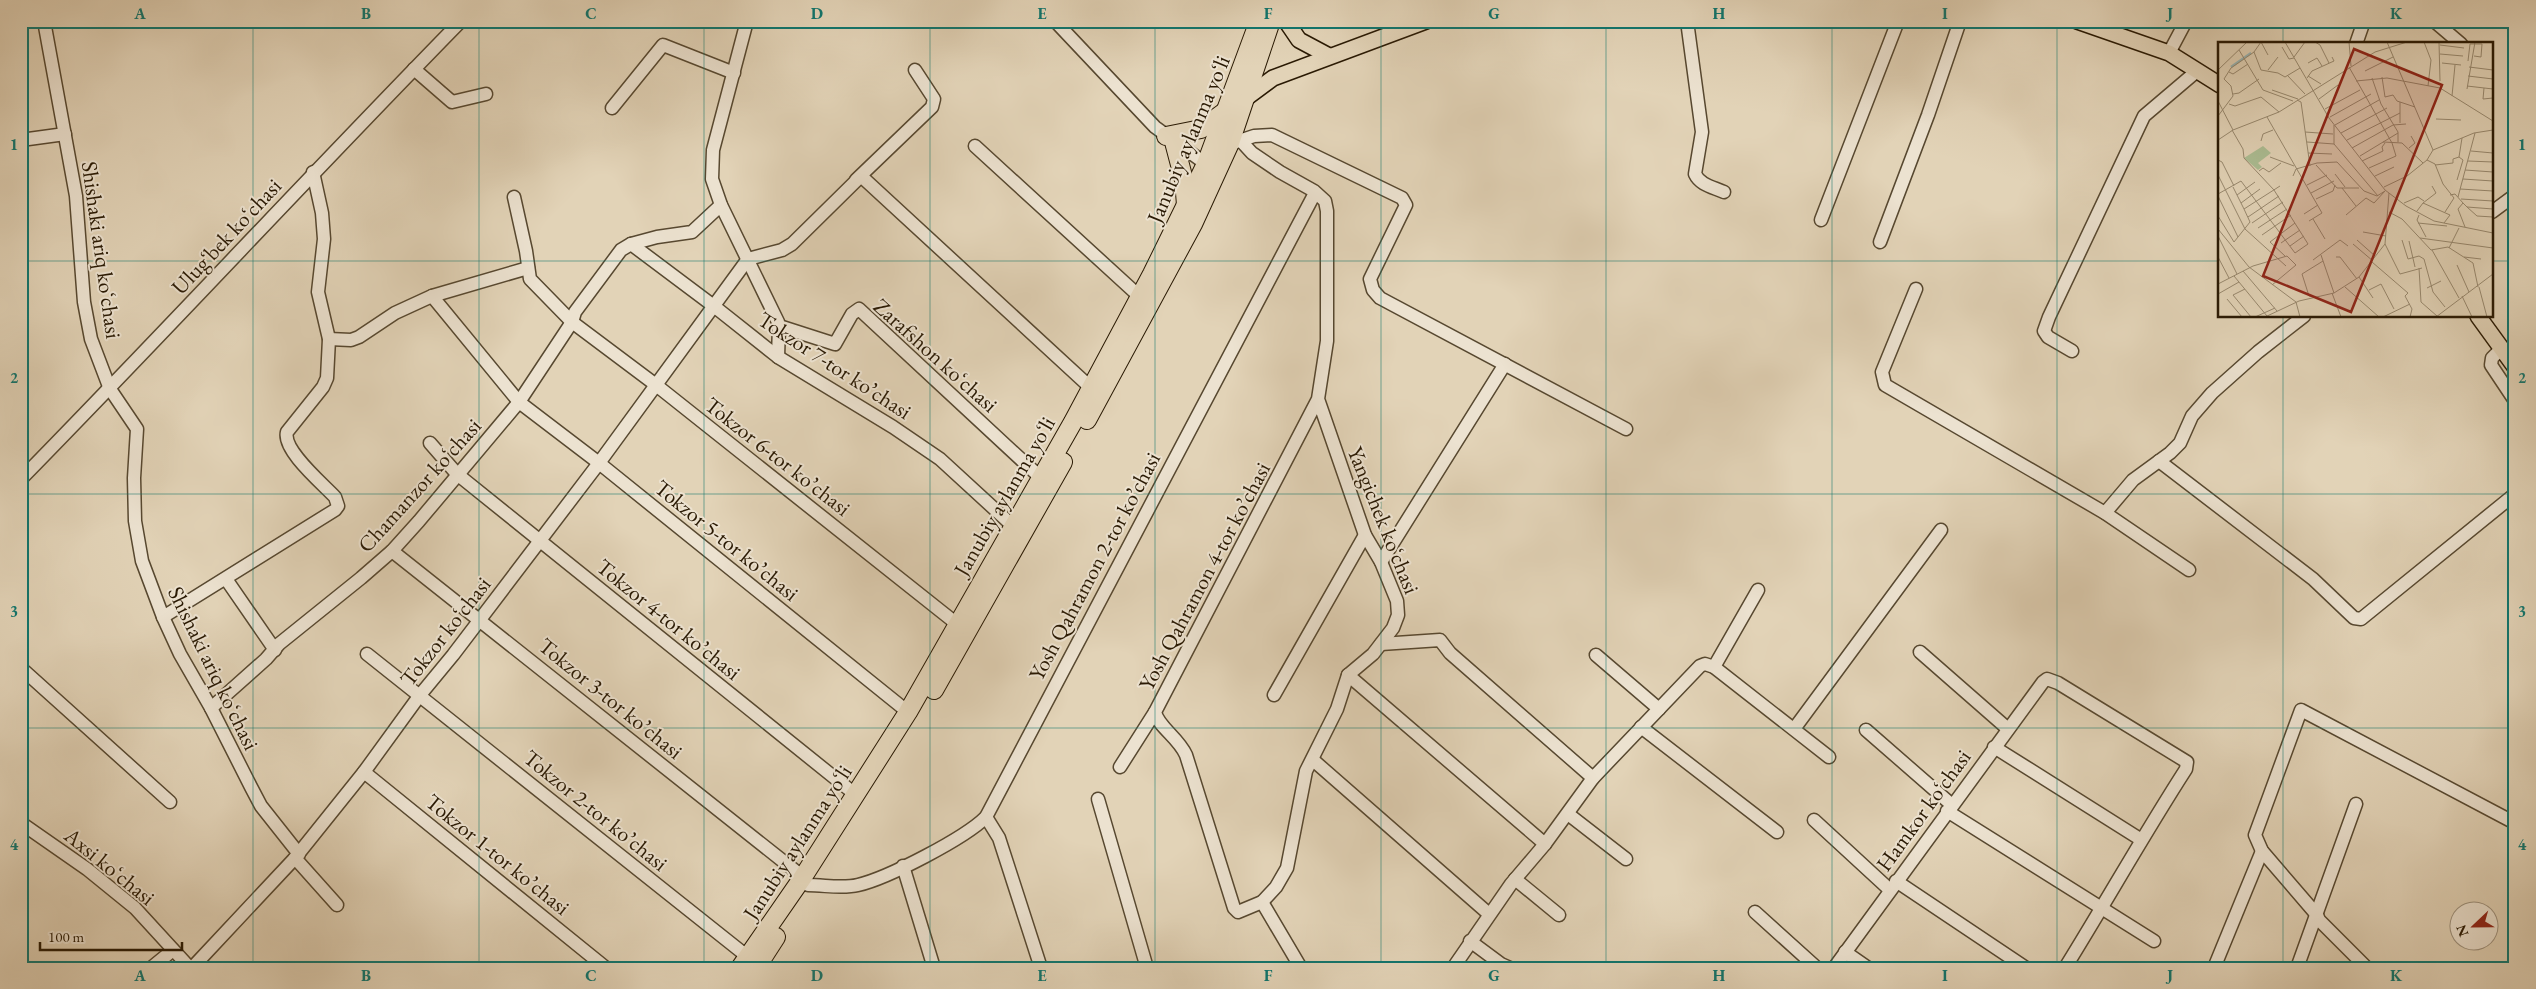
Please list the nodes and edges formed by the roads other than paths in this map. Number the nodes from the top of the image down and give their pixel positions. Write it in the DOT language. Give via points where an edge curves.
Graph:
graph roads {
  1 [pos="44,21"];
  2 [pos="461,21"];
  3 [pos="747,21"];
  4 [pos="1055,21"];
  5 [pos="1259,21"];
  6 [pos="1271,21"];
  7 [pos="1286,21"];
  8 [pos="1426,21"];
  9 [pos="1687,21"];
  10 [pos="1898,21"];
  11 [pos="1960,21"];
  12 [pos="2077,21"];
  13 [pos="2186,21"];
  14 [pos="2364,21"];
  15 [pos="2434,21"];
  16 [pos="2357,42"];
  17 [pos="2459,42"];
  18 [pos="2169,53"];
  19 [pos="1329,56"];
  20 [pos="414,69"];
  21 [pos="915,70"];
  22 [pos="2197,71"];
  23 [pos="734,73"];
  24 [pos="2218,84"];
  25 [pos="486,94"];
  26 [pos="1246,98"];
  27 [pos="612,108"];
  28 [pos="1227,110"];
  29 [pos="65,134"];
  30 [pos="1170,139"];
  31 [pos="21,140"];
  32 [pos="1236,142"];
  33 [pos="975,146"];
  34 [pos="1206,164"];
  35 [pos="313,172"];
  36 [pos="861,176"];
  37 [pos="1315,192"];
  38 [pos="1724,192"];
  39 [pos="2515,195"];
  40 [pos="514,196"];
  41 [pos="721,206"];
  42 [pos="1186,208"];
  43 [pos="2494,211"];
  44 [pos="1821,220"];
  45 [pos="1880,242"];
  46 [pos="631,244"];
  47 [pos="748,259"];
  48 [pos="528,268"];
  49 [pos="1916,290"];
  50 [pos="432,296"];
  51 [pos="1139,296"];
  52 [pos="715,306"];
  53 [pos="2301,318"];
  54 [pos="2480,318"];
  55 [pos="572,322"];
  56 [pos="779,326"];
  57 [pos="329,339"];
  58 [pos="2502,348"];
  59 [pos="2072,351"];
  60 [pos="778,357"];
  61 [pos="1505,364"];
  62 [pos="2515,367"];
  63 [pos="656,385"];
  64 [pos="1090,387"];
  65 [pos="110,389"];
  66 [pos="1318,400"];
  67 [pos="2515,401"];
  68 [pos="519,402"];
  69 [pos="1626,429"];
  70 [pos="430,443"];
  71 [pos="2159,461"];
  72 [pos="599,463"];
  73 [pos="457,474"];
  74 [pos="1040,478"];
  75 [pos="21,479"];
  76 [pos="2515,494"];
  77 [pos="2105,513"];
  78 [pos="1013,526"];
  79 [pos="1942,530"];
  80 [pos="1365,535"];
  81 [pos="540,540"];
  82 [pos="392,551"];
  83 [pos="1381,562"];
  84 [pos="2189,570"];
  85 [pos="226,578"];
  86 [pos="1758,590"];
  87 [pos="163,617"];
  88 [pos="480,619"];
  89 [pos="957,624"];
  90 [pos="1381,644"];
  91 [pos="275,650"];
  92 [pos="1920,652"];
  93 [pos="367,654"];
  94 [pos="1596,655"];
  95 [pos="1714,667"];
  96 [pos="21,668"];
  97 [pos="1348,675"];
  98 [pos="420,695"];
  99 [pos="1274,695"];
  100 [pos="211,708"];
  101 [pos="1659,709"];
  102 [pos="908,712"];
  103 [pos="1155,712"];
  104 [pos="1641,727"];
  105 [pos="1794,729"];
  106 [pos="2008,729"];
  107 [pos="1866,730"];
  108 [pos="1994,747"];
  109 [pos="1829,757"];
  110 [pos="1313,760"];
  111 [pos="1120,766"];
  112 [pos="364,772"];
  113 [pos="1593,778"];
  114 [pos="856,796"];
  115 [pos="1098,799"];
  116 [pos="170,802"];
  117 [pos="2356,804"];
  118 [pos="1950,808"];
  119 [pos="1568,814"];
  120 [pos="986,817"];
  121 [pos="1814,820"];
  122 [pos="21,823"];
  123 [pos="2515,823"];
  124 [pos="1776,832"];
  125 [pos="2140,839"];
  126 [pos="1545,844"];
  127 [pos="2262,851"];
  128 [pos="297,856"];
  129 [pos="1626,859"];
  130 [pos="903,866"];
  131 [pos="1515,879"];
  132 [pos="806,881"];
  133 [pos="1893,885"];
  134 [pos="1262,902"];
  135 [pos="337,905"];
  136 [pos="2102,908"];
  137 [pos="1755,912"];
  138 [pos="1489,914"];
  139 [pos="1559,915"];
  140 [pos="2317,915"];
  141 [pos="2154,941"];
  142 [pos="1470,942"];
  143 [pos="173,950"];
  144 [pos="1845,952"];
  145 [pos="748,964"];
  146 [pos="1296,966"];
  147 [pos="151,968"];
  148 [pos="191,968"];
  149 [pos="606,968"];
  150 [pos="934,968"];
  151 [pos="1041,968"];
  152 [pos="1147,968"];
  153 [pos="1453,968"];
  154 [pos="1510,968"];
  155 [pos="1817,968"];
  156 [pos="1834,968"];
  157 [pos="1868,968"];
  158 [pos="2026,968"];
  159 [pos="2065,968"];
  160 [pos="2214,968"];
  161 [pos="2297,968"];
  162 [pos="2367,968"];
  1 -- 29 [label="street, Shishaki ariq koʻchasi"];
  2 -- 20 [label="street, Ulugʻbek koʻchasi"];
  3 -- 23 [label="street"];
  4 -- 30 [label="street"];
  5 -- 28 [label="highway, Janubiy aylanma yoʻli"];
  6 -- 26 [label="highway, Janubiy aylanma yoʻli"];
  7 -- 19 [label="main road" via="1299,40"];
  8 -- 19 [label="main road"];
  9 -- 38 [label="street" via="1702,132 1694,174 1698,180"];
  10 -- 44 [label="street"];
  11 -- 45 [label="street"];
  12 -- 18 [label="main road"];
  13 -- 18 [label="street"];
  14 -- 16 [label="street"];
  15 -- 17 [label="street"];
  18 -- 22 [label="main road"];
  19 -- 26 [label="main road" via="1273,78"];
  20 -- 25 [label="street" via="452,102"];
  20 -- 35 [label="street, Ulugʻbek koʻchasi"];
  21 -- 36 [label="street" via="934,99 932,107"];
  22 -- 24 [label="main road"];
  22 -- 59 [label="street" via="2144,116 2049,317 2044,331 2048,337"];
  23 -- 27 [label="street" via="663,45"];
  23 -- 41 [label="street" via="711,165"];
  26 -- 32 [label="highway, Janubiy aylanma yoʻli"];
  28 -- 30 [label="highway" via="1201,128"];
  28 -- 34 [label="highway, Janubiy aylanma yoʻli"];
  29 -- 31 [label="street"];
  29 -- 65 [label="street, Shishaki ariq koʻchasi" via="76,196 84,302 91,339"];
  30 -- 34 [label="street"];
  30 -- 42 [label="highway" via="1184,180"];
  32 -- 37 [label="street"];
  32 -- 61 [label="street" via="1272,135 1402,198 1406,205 1370,279 1373,290 1380,298"];
  32 -- 132 [label="highway, Janubiy aylanma yoʻli" via="998,581 914,723"];
  33 -- 51 [label="street"];
  34 -- 42 [label="highway, Janubiy aylanma yoʻli"];
  35 -- 57 [label="street, Chamanzor koʻchasi" via="324,239 318,292"];
  35 -- 65 [label="street, Ulugʻbek koʻchasi"];
  36 -- 47 [label="street" via="792,244"];
  36 -- 64 [label="street"];
  37 -- 66 [label="street" via="1325,201 1328,211 1328,341"];
  37 -- 120 [label="street, Yosh Qahramon 2-tor koʼchasi"];
  39 -- 43 [label="street"];
  40 -- 48 [label="street"];
  41 -- 46 [label="street, Chamanzor koʻchasi" via="692,232"];
  41 -- 47 [label="street"];
  42 -- 51 [label="highway, Janubiy aylanma yoʻli"];
  46 -- 52 [label="street, Tokzor 7-tor koʼchasi"];
  46 -- 55 [label="street, Chamanzor koʻchasi" via="616,256 575,312"];
  47 -- 52 [label="street"];
  47 -- 56 [label="street"];
  48 -- 50 [label="street"];
  48 -- 55 [label="street" via="534,285"];
  49 -- 77 [label="street" via="1882,372 1885,385"];
  50 -- 57 [label="street" via="395,313 359,337"];
  50 -- 68 [label="street"];
  51 -- 64 [label="highway, Janubiy aylanma yoʻli"];
  52 -- 60 [label="street, Tokzor 7-tor koʼchasi"];
  52 -- 63 [label="street, Tokzor koʻchasi"];
  53 -- 71 [label="street" via="2212,393 2192,416 2180,442"];
  54 -- 58 [label="main road"];
  55 -- 63 [label="street, Tokzor 6-tor koʼchasi"];
  55 -- 68 [label="street, Chamanzor koʻchasi"];
  56 -- 60 [label="street"];
  56 -- 74 [label="street, Zarafshon koʻchasi" via="835,344 855,310 864,312"];
  57 -- 85 [label="street, Chamanzor koʻchasi" via="327,378 287,432 286,438 290,449 335,497 338,506"];
  58 -- 62 [label="main road"];
  58 -- 67 [label="street" via="2492,358 2491,365"];
  60 -- 78 [label="street, Tokzor 7-tor koʼchasi" via="940,459"];
  61 -- 69 [label="street"];
  61 -- 83 [label="street"];
  63 -- 72 [label="street, Tokzor koʻchasi"];
  63 -- 89 [label="street, Tokzor 6-tor koʼchasi"];
  64 -- 74 [label="highway, Janubiy aylanma yoʻli"];
  65 -- 75 [label="street, Ulugʻbek koʻchasi"];
  65 -- 87 [label="street, Shishaki ariq koʻchasi" via="137,429 135,521 142,561"];
  66 -- 80 [label="street, Yangichek koʻchasi"];
  66 -- 103 [label="street, Yosh Qahramon 4-tor koʼchasi"];
  68 -- 72 [label="street, Tokzor 5-tor koʼchasi"];
  68 -- 73 [label="street, Chamanzor koʻchasi"];
  70 -- 73 [label="street, Tokzor 4-tor koʼchasi"];
  71 -- 76 [label="street" via="2313,579 2354,618 2361,619"];
  71 -- 77 [label="street" via="2133,480"];
  72 -- 81 [label="street, Tokzor koʻchasi"];
  72 -- 102 [label="street, Tokzor 5-tor koʼchasi"];
  73 -- 81 [label="street, Tokzor 4-tor koʼchasi"];
  73 -- 82 [label="street, Chamanzor koʻchasi"];
  74 -- 78 [label="highway, Janubiy aylanma yoʻli"];
  77 -- 84 [label="street"];
  78 -- 89 [label="highway, Janubiy aylanma yoʻli"];
  79 -- 105 [label="street"];
  80 -- 83 [label="street, Yangichek koʻchasi"];
  80 -- 99 [label="street"];
  81 -- 88 [label="street, Tokzor koʻchasi"];
  81 -- 114 [label="street, Tokzor 4-tor koʼchasi"];
  82 -- 88 [label="street, Tokzor 3-tor koʼchasi"];
  82 -- 91 [label="street, Chamanzor koʻchasi"];
  83 -- 90 [label="street, Yangichek koʻchasi" via="1398,607 1393,628"];
  85 -- 87 [label="street, Chamanzor koʻchasi"];
  85 -- 91 [label="street"];
  86 -- 95 [label="street"];
  87 -- 100 [label="street, Shishaki ariq koʻchasi"];
  88 -- 98 [label="street, Tokzor koʻchasi"];
  88 -- 132 [label="street, Tokzor 3-tor koʼchasi"];
  89 -- 102 [label="highway, Janubiy aylanma yoʻli"];
  90 -- 97 [label="street, Yangichek koʻchasi"];
  90 -- 113 [label="street" via="1440,640 1450,653"];
  91 -- 100 [label="street, Chamanzor koʻchasi"];
  92 -- 106 [label="street"];
  93 -- 98 [label="street, Tokzor 2-tor koʼchasi"];
  94 -- 101 [label="street"];
  95 -- 101 [label="street" via="1700,666"];
  95 -- 105 [label="street"];
  96 -- 116 [label="street"];
  97 -- 110 [label="street"];
  97 -- 126 [label="street"];
  98 -- 112 [label="street, Tokzor koʻchasi"];
  98 -- 145 [label="street, Tokzor 2-tor koʼchasi"];
  100 -- 128 [label="street, Shishaki ariq koʻchasi" via="261,806"];
  101 -- 104 [label="street"];
  102 -- 114 [label="highway, Janubiy aylanma yoʻli"];
  103 -- 111 [label="street"];
  103 -- 134 [label="street, Yosh Qahramon 4-tor koʼchasi" via="1160,724 1177,739 1186,755 1234,908 1241,912"];
  104 -- 113 [label="street"];
  104 -- 124 [label="street"];
  105 -- 109 [label="street"];
  106 -- 108 [label="street, Hamkor koʻchasi"];
  106 -- 125 [label="street, Hamkor koʻchasi" via="2047,679 2187,762"];
  107 -- 118 [label="street"];
  108 -- 118 [label="street, Hamkor koʻchasi"];
  108 -- 125 [label="street"];
  110 -- 134 [label="street" via="1306,772 1287,868"];
  110 -- 138 [label="street"];
  112 -- 128 [label="street, Tokzor koʻchasi"];
  112 -- 149 [label="street, Tokzor 1-tor koʼchasi"];
  113 -- 119 [label="street"];
  114 -- 132 [label="highway, Janubiy aylanma yoʻli"];
  115 -- 152 [label="street"];
  117 -- 140 [label="street"];
  118 -- 133 [label="street, Hamkor koʻchasi"];
  118 -- 136 [label="street"];
  119 -- 126 [label="street"];
  119 -- 129 [label="street"];
  120 -- 130 [label="street" via="959,837"];
  120 -- 151 [label="street" via="999,838"];
  121 -- 133 [label="street"];
  122 -- 143 [label="street, Axsi koʻchasi" via="87,869 135,908"];
  123 -- 127 [label="street" via="2301,710 2255,835"];
  125 -- 136 [label="street"];
  126 -- 131 [label="street"];
  127 -- 140 [label="street"];
  127 -- 160 [label="street"];
  128 -- 135 [label="street, Shishaki ariq koʻchasi"];
  128 -- 148 [label="street, Tokzor koʻchasi"];
  130 -- 132 [label="street" via="858,885"];
  130 -- 150 [label="street"];
  131 -- 138 [label="street"];
  131 -- 139 [label="street"];
  132 -- 145 [label="highway, Janubiy aylanma yoʻli"];
  133 -- 144 [label="street, Hamkor koʻchasi"];
  133 -- 158 [label="street"];
  134 -- 146 [label="street"];
  136 -- 141 [label="street"];
  136 -- 159 [label="street"];
  137 -- 155 [label="street"];
  138 -- 142 [label="street"];
  140 -- 161 [label="street"];
  140 -- 162 [label="street"];
  142 -- 153 [label="street"];
  142 -- 154 [label="street"];
  143 -- 147 [label="street"];
  143 -- 148 [label="street, Axsi koʻchasi"];
  144 -- 156 [label="street, Hamkor koʻchasi"];
  144 -- 157 [label="street"];
}
